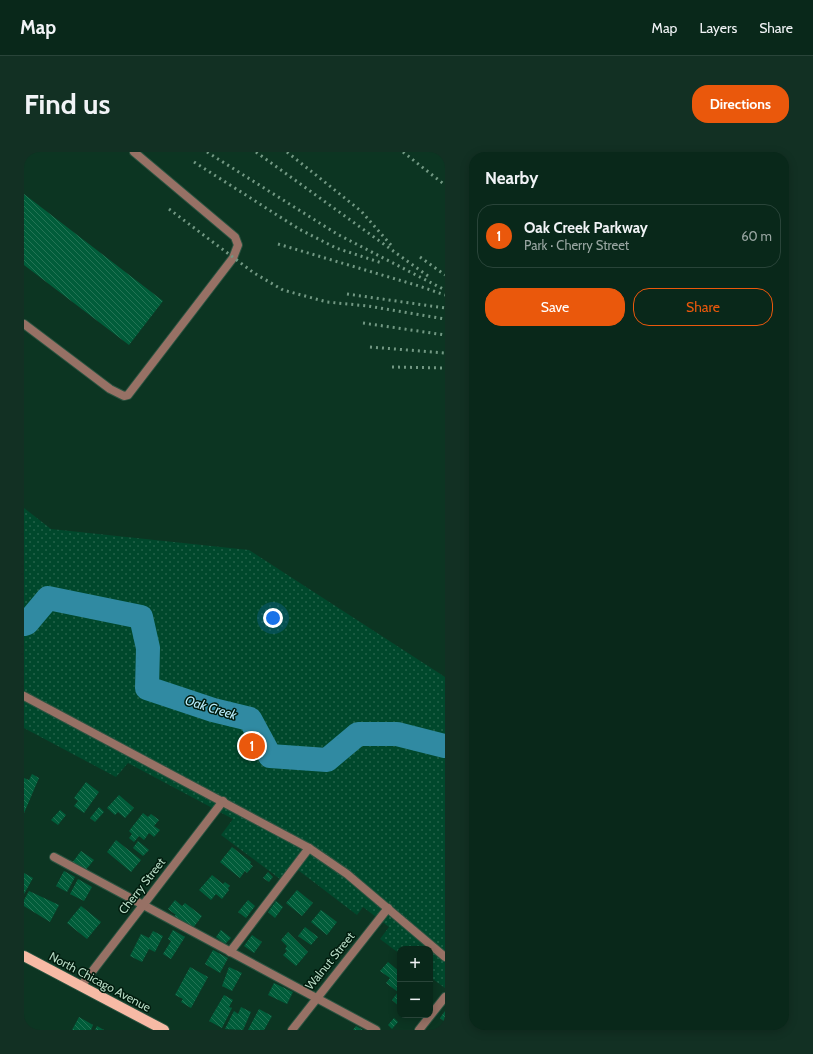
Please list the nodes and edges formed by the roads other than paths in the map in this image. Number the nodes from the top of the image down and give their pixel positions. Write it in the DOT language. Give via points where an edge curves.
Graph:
graph roads {
  1 [pos="134,152"];
  2 [pos="24,324"];
  3 [pos="24,696"];
  4 [pos="223,801"];
  5 [pos="309,848"];
  6 [pos="54,858"];
  7 [pos="142,906"];
  8 [pos="388,908"];
  9 [pos="230,952"];
  10 [pos="24,956"];
  11 [pos="445,957"];
  12 [pos="81,986"];
  13 [pos="445,997"];
  14 [pos="316,998"];
  15 [pos="164,1030"];
  16 [pos="292,1030"];
  17 [pos="376,1030"];
  18 [pos="419,1030"];
  1 -- 2 [label="street" via="235,237 238,245 233,258 128,395 124,396 110,389"];
  3 -- 4 [label="street"];
  4 -- 5 [label="street"];
  4 -- 7 [label="street, Cherry Street"];
  5 -- 8 [label="street" via="347,874"];
  5 -- 9 [label="street"];
  6 -- 7 [label="street"];
  7 -- 9 [label="street"];
  7 -- 12 [label="street, Cherry Street"];
  8 -- 11 [label="street"];
  8 -- 14 [label="street, Walnut Street"];
  9 -- 14 [label="street"];
  10 -- 12 [label="main road, North Chicago Avenue"];
  12 -- 15 [label="main road, North Chicago Avenue"];
  13 -- 18 [label="street"];
  14 -- 16 [label="street, Walnut Street"];
  14 -- 17 [label="street"];
}
